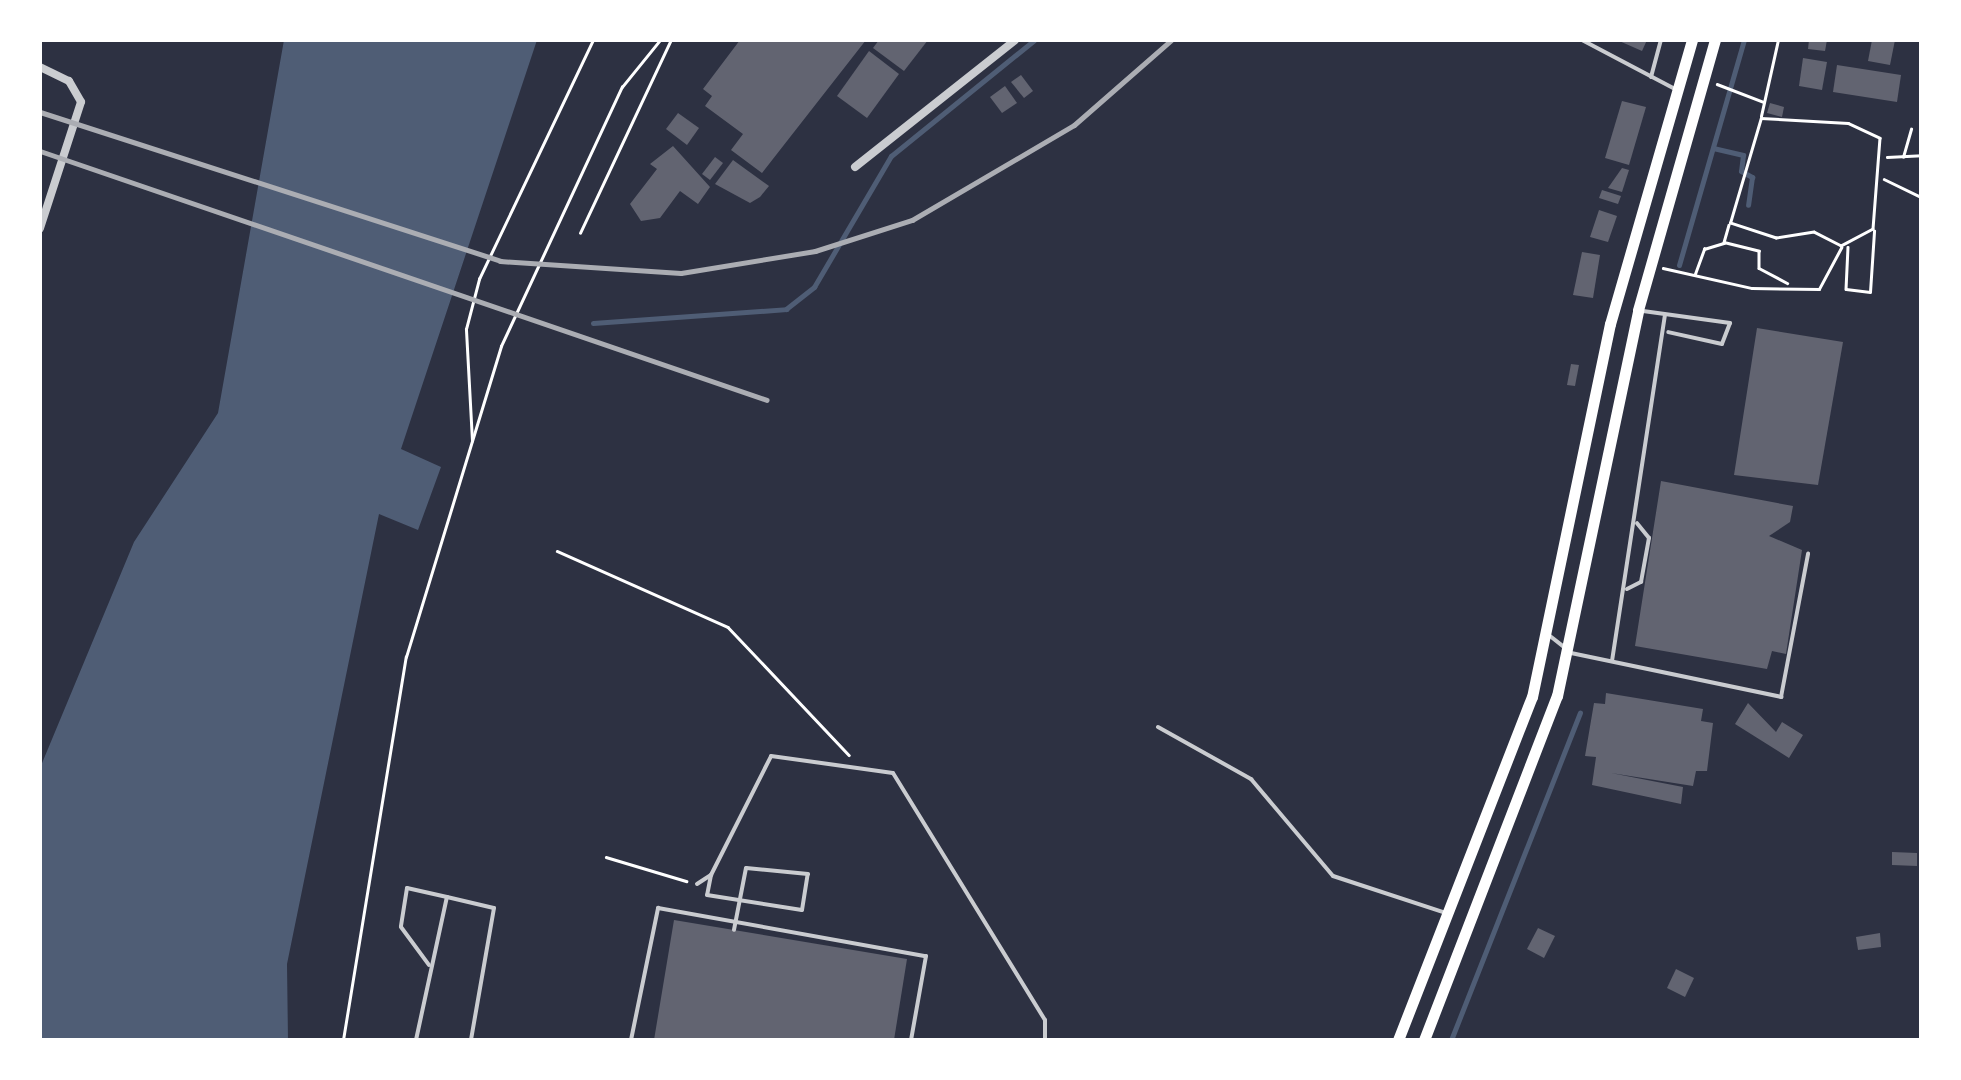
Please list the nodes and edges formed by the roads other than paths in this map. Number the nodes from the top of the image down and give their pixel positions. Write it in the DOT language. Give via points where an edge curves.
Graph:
graph roads {
  1 [pos="1015,40"];
  2 [pos="1582,40"];
  3 [pos="1661,40"];
  4 [pos="1692,40"];
  5 [pos="1715,40"];
  6 [pos="40,67"];
  7 [pos="1651,77"];
  8 [pos="1677,90"];
  9 [pos="1699,96"];
  10 [pos="855,167"];
  11 [pos="40,228"];
  12 [pos="1615,305"];
  13 [pos="1638,310"];
  14 [pos="1666,316"];
  15 [pos="1668,332"];
  16 [pos="1637,523"];
  17 [pos="1808,554"];
  18 [pos="1626,589"];
  19 [pos="1550,636"];
  20 [pos="1570,652"];
  21 [pos="1612,661"];
  22 [pos="1158,728"];
  23 [pos="712,875"];
  24 [pos="697,884"];
  25 [pos="447,897"];
  26 [pos="1449,914"];
  27 [pos="1471,922"];
  28 [pos="734,930"];
  29 [pos="428,965"];
  30 [pos="416,1040"];
  31 [pos="471,1040"];
  32 [pos="631,1040"];
  33 [pos="911,1040"];
  34 [pos="1045,1040"];
  35 [pos="1398,1040"];
  36 [pos="1424,1040"];
  1 -- 10 [label="street"];
  2 -- 7 [label="lane"];
  3 -- 7 [label="lane"];
  4 -- 8 [label="main road"];
  5 -- 9 [label="main road"];
  6 -- 11 [label="street" via="69,81 81,102"];
  7 -- 8 [label="lane"];
  8 -- 9 [label="main road"];
  8 -- 12 [label="main road"];
  9 -- 13 [label="main road"];
  12 -- 13 [label="main road"];
  12 -- 19 [label="main road"];
  13 -- 14 [label="lane"];
  13 -- 20 [label="main road"];
  14 -- 15 [label="lane"];
  14 -- 15 [label="lane" via="1730,323 1722,344"];
  15 -- 16 [label="lane"];
  16 -- 18 [label="lane"];
  16 -- 18 [label="lane" via="1649,538 1640,582"];
  17 -- 21 [label="lane" via="1781,697"];
  18 -- 21 [label="lane"];
  19 -- 20 [label="lane"];
  19 -- 26 [label="main road"];
  20 -- 21 [label="lane"];
  20 -- 27 [label="main road"];
  22 -- 26 [label="lane" via="1252,779 1333,876"];
  23 -- 24 [label="lane"];
  23 -- 28 [label="lane" via="707,895 802,910 808,874 746,868"];
  23 -- 34 [label="lane" via="770,756 893,773 1046,1020"];
  25 -- 29 [label="lane"];
  25 -- 29 [label="lane" via="407,888 401,926"];
  25 -- 31 [label="lane" via="494,908"];
  26 -- 27 [label="lane"];
  26 -- 35 [label="main road"];
  27 -- 36 [label="main road"];
  29 -- 30 [label="lane"];
  32 -- 33 [label="lane" via="658,908 926,956"];
}
